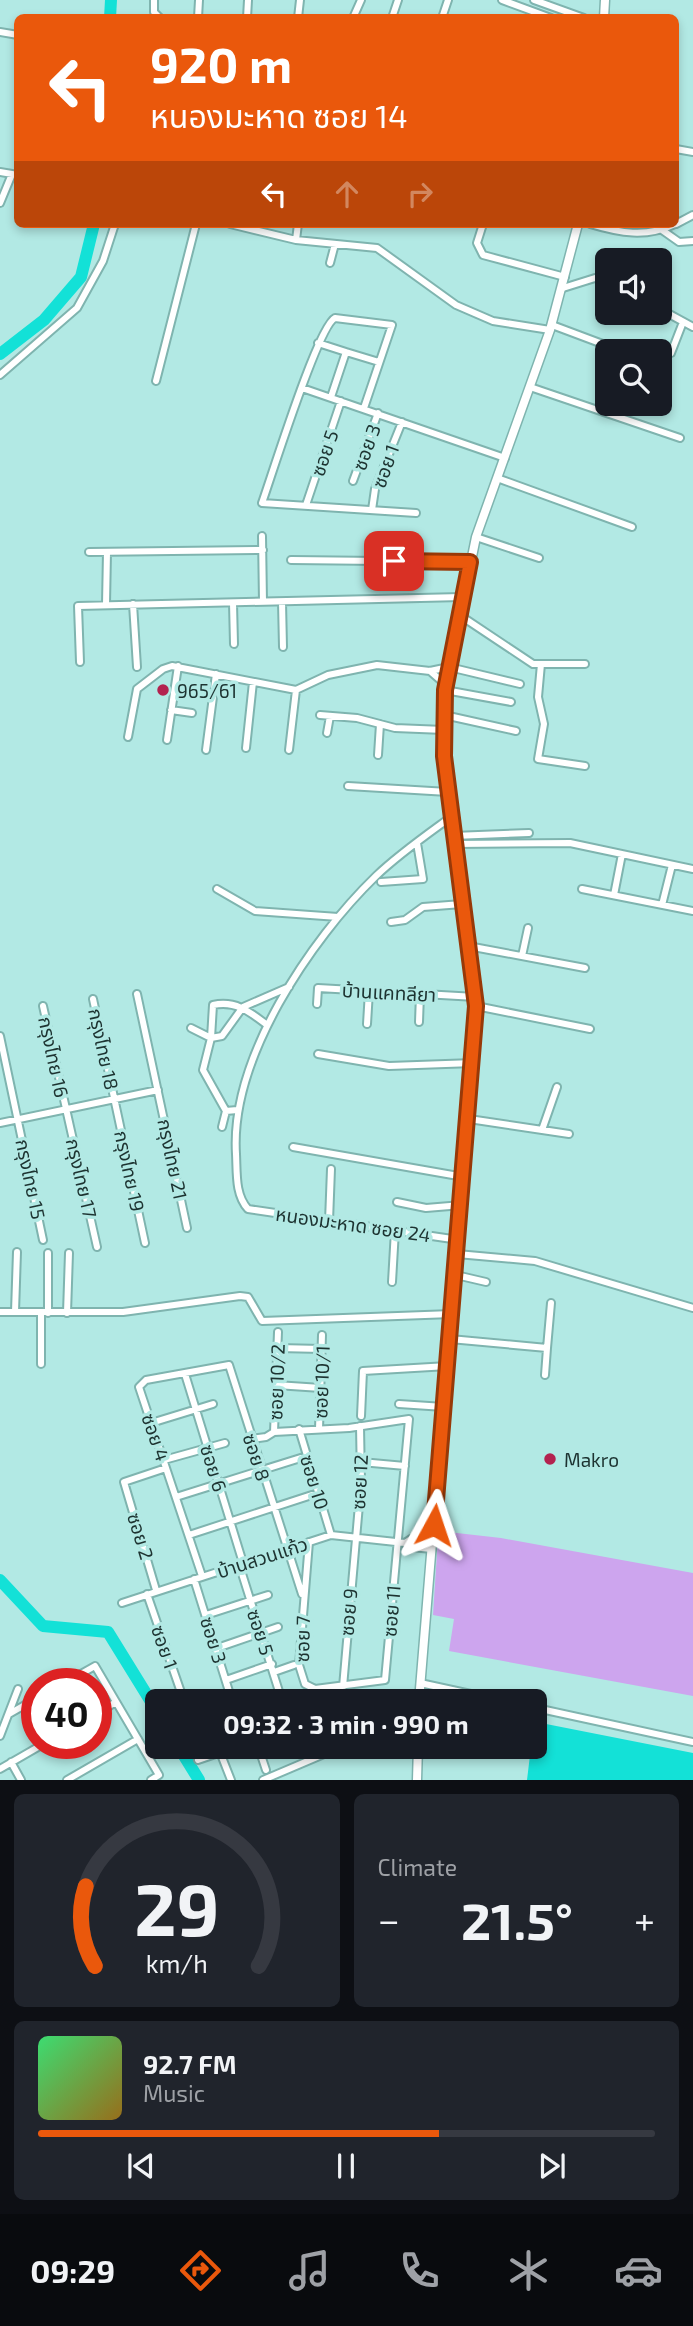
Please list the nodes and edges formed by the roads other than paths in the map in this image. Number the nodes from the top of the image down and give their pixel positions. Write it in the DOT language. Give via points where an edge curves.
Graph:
graph roads {
  1 [pos="502,0"];
  2 [pos="534,0"];
  3 [pos="540,14"];
  4 [pos="573,14"];
  5 [pos="14,177"];
  6 [pos="0,203"];
  7 [pos="114,228"];
  8 [pos="195,228"];
  9 [pos="246,228"];
  10 [pos="298,228"];
  11 [pos="482,228"];
  12 [pos="577,228"];
  13 [pos="604,228"];
  14 [pos="666,228"];
  15 [pos="662,230"];
  16 [pos="296,240"];
  17 [pos="693,241"];
  18 [pos="335,244"];
  19 [pos="330,263"];
  20 [pos="565,278"];
  21 [pos="595,278"];
  22 [pos="563,288"];
  23 [pos="672,316"];
  24 [pos="682,322"];
  25 [pos="693,327"];
  26 [pos="551,328"];
  27 [pos="595,342"];
  28 [pos="318,343"];
  29 [pos="672,350"];
  30 [pos="346,352"];
  31 [pos="379,362"];
  32 [pos="0,375"];
  33 [pos="156,381"];
  34 [pos="530,387"];
  35 [pos="302,388"];
  36 [pos="331,397"];
  37 [pos="341,401"];
  38 [pos="364,408"];
  39 [pos="378,413"];
  40 [pos="402,422"];
  41 [pos="680,438"];
  42 [pos="505,458"];
  43 [pos="497,478"];
  44 [pos="353,481"];
  45 [pos="306,505"];
  46 [pos="372,510"];
  47 [pos="416,513"];
  48 [pos="632,527"];
  49 [pos="262,536"];
  50 [pos="476,537"];
  51 [pos="262,550"];
  52 [pos="89,552"];
  53 [pos="107,552"];
  54 [pos="539,558"];
  55 [pos="291,560"];
  56 [pos="470,562"];
  57 [pos="462,597"];
  58 [pos="282,601"];
  59 [pos="263,602"];
  60 [pos="233,603"];
  61 [pos="106,604"];
  62 [pos="133,604"];
  63 [pos="458,614"];
  64 [pos="234,644"];
  65 [pos="283,647"];
  66 [pos="80,662"];
  67 [pos="541,664"];
  68 [pos="585,664"];
  69 [pos="178,666"];
  70 [pos="137,667"];
  71 [pos="449,667"];
  72 [pos="429,671"];
  73 [pos="216,674"];
  74 [pos="253,682"];
  75 [pos="520,684"];
  76 [pos="446,688"];
  77 [pos="296,690"];
  78 [pos="511,702"];
  79 [pos="171,710"];
  80 [pos="192,713"];
  81 [pos="320,715"];
  82 [pos="444,715"];
  83 [pos="330,716"];
  84 [pos="380,724"];
  85 [pos="444,730"];
  86 [pos="516,731"];
  87 [pos="327,733"];
  88 [pos="128,737"];
  89 [pos="167,740"];
  90 [pos="246,748"];
  91 [pos="206,750"];
  92 [pos="289,750"];
  93 [pos="378,755"];
  94 [pos="585,766"];
  95 [pos="348,786"];
  96 [pos="448,792"];
  97 [pos="451,817"];
  98 [pos="529,834"];
  99 [pos="454,840"];
  100 [pos="417,843"];
  101 [pos="622,854"];
  102 [pos="672,865"];
  103 [pos="693,869"];
  104 [pos="381,882"];
  105 [pos="217,889"];
  106 [pos="582,889"];
  107 [pos="614,895"];
  108 [pos="462,904"];
  109 [pos="662,905"];
  110 [pos="693,911"];
  111 [pos="338,917"];
  112 [pos="391,922"];
  113 [pos="528,928"];
  114 [pos="468,946"];
  115 [pos="522,956"];
  116 [pos="585,968"];
  117 [pos="289,987"];
  118 [pos="369,991"];
  119 [pos="137,994"];
  120 [pos="420,994"];
  121 [pos="93,999"];
  122 [pos="476,1002"];
  123 [pos="317,1003"];
  124 [pos="43,1006"];
  125 [pos="243,1007"];
  126 [pos="419,1022"];
  127 [pos="367,1024"];
  128 [pos="267,1025"];
  129 [pos="191,1028"];
  130 [pos="590,1029"];
  131 [pos="0,1036"];
  132 [pos="211,1038"];
  133 [pos="318,1054"];
  134 [pos="474,1063"];
  135 [pos="557,1087"];
  136 [pos="158,1090"];
  137 [pos="114,1100"];
  138 [pos="66,1109"];
  139 [pos="237,1110"];
  140 [pos="226,1111"];
  141 [pos="18,1119"];
  142 [pos="469,1119"];
  143 [pos="0,1123"];
  144 [pos="222,1127"];
  145 [pos="542,1130"];
  146 [pos="569,1134"];
  147 [pos="293,1147"];
  148 [pos="331,1169"];
  149 [pos="464,1177"];
  150 [pos="397,1202"];
  151 [pos="462,1205"];
  152 [pos="329,1221"];
  153 [pos="187,1228"];
  154 [pos="395,1230"];
  155 [pos="43,1240"];
  156 [pos="459,1240"];
  157 [pos="145,1243"];
  158 [pos="97,1247"];
  159 [pos="17,1252"];
  160 [pos="48,1253"];
  161 [pos="69,1253"];
  162 [pos="457,1254"];
  163 [pos="456,1275"];
  164 [pos="392,1282"];
  165 [pos="486,1282"];
  166 [pos="551,1303"];
  167 [pos="693,1308"];
  168 [pos="0,1312"];
  169 [pos="15,1312"];
  170 [pos="45,1313"];
  171 [pos="68,1313"];
  172 [pos="452,1314"];
  173 [pos="278,1332"];
  174 [pos="322,1335"];
  175 [pos="450,1339"];
  176 [pos="278,1348"];
  177 [pos="547,1348"];
  178 [pos="322,1349"];
  179 [pos="41,1364"];
  180 [pos="229,1365"];
  181 [pos="448,1366"];
  182 [pos="185,1374"];
  183 [pos="545,1375"];
  184 [pos="276,1385"];
  185 [pos="321,1388"];
  186 [pos="399,1404"];
  187 [pos="213,1405"];
  188 [pos="444,1407"];
  189 [pos="196,1408"];
  190 [pos="361,1416"];
  191 [pos="151,1423"];
  192 [pos="360,1426"];
  193 [pos="299,1429"];
  194 [pos="319,1429"];
  195 [pos="274,1432"];
  196 [pos="251,1439"];
  197 [pos="225,1443"];
  198 [pos="207,1446"];
  199 [pos="307,1455"];
  200 [pos="163,1460"];
  201 [pos="361,1462"];
  202 [pos="405,1466"];
  203 [pos="166,1468"];
  204 [pos="262,1471"];
  205 [pos="219,1485"];
  206 [pos="318,1493"];
  207 [pos="176,1497"];
  208 [pos="273,1507"];
  209 [pos="230,1521"];
  210 [pos="188,1535"];
  211 [pos="331,1535"];
  212 [pos="354,1537"];
  213 [pos="309,1542"];
  214 [pos="401,1542"];
  215 [pos="432,1545"];
  216 [pos="287,1549"];
  217 [pos="241,1563"];
  218 [pos="202,1576"];
  219 [pos="194,1579"];
  220 [pos="156,1590"];
  221 [pos="147,1594"];
  222 [pos="268,1595"];
  223 [pos="303,1596"];
  224 [pos="251,1600"];
  225 [pos="122,1603"];
  226 [pos="206,1615"];
  227 [pos="278,1627"];
  228 [pos="261,1632"];
  229 [pos="217,1648"];
  230 [pos="294,1665"];
  231 [pos="273,1668"];
  232 [pos="226,1680"];
  233 [pos="385,1680"];
  234 [pos="420,1683"];
  235 [pos="343,1687"];
  236 [pos="18,1689"];
  237 [pos="180,1689"];
  238 [pos="229,1689"];
  239 [pos="279,1689"];
  240 [pos="420,1689"];
  241 [pos="448,1689"];
  242 [pos="112,1695"];
  243 [pos="116,1702"];
  244 [pos="112,1704"];
  245 [pos="21,1707"];
  246 [pos="547,1710"];
  247 [pos="9,1714"];
  248 [pos="0,1736"];
  249 [pos="138,1739"];
  250 [pos="693,1742"];
  251 [pos="21,1756"];
  252 [pos="223,1759"];
  253 [pos="262,1759"];
  254 [pos="312,1759"];
  255 [pos="418,1759"];
  256 [pos="11,1762"];
  257 [pos="0,1769"];
  258 [pos="266,1770"];
  259 [pos="20,1780"];
  260 [pos="67,1780"];
  261 [pos="151,1780"];
  262 [pos="231,1780"];
  263 [pos="263,1780"];
  264 [pos="417,1780"];
  1 -- 3 [label="street"];
  2 -- 4 [label="street"];
  5 -- 6 [label="street"];
  7 -- 32 [label="street" via="103,261 77,308"];
  8 -- 33 [label="street"];
  9 -- 16 [label="street"];
  10 -- 16 [label="street"];
  11 -- 20 [label="street" via="477,243 483,256"];
  12 -- 20 [label="street"];
  13 -- 15 [label="street" via="622,233"];
  14 -- 15 [label="street"];
  15 -- 17 [label="street" via="679,242"];
  16 -- 18 [label="street"];
  18 -- 19 [label="street"];
  18 -- 26 [label="street" via="377,248 456,305 493,321"];
  20 -- 22 [label="street"];
  21 -- 22 [label="street"];
  22 -- 26 [label="street"];
  23 -- 24 [label="street"];
  24 -- 25 [label="street"];
  24 -- 29 [label="street"];
  26 -- 27 [label="street"];
  26 -- 34 [label="street"];
  28 -- 30 [label="street"];
  28 -- 31 [label="street" via="335,318 392,325"];
  28 -- 35 [label="street"];
  30 -- 31 [label="street"];
  30 -- 36 [label="street"];
  31 -- 38 [label="street"];
  34 -- 41 [label="street"];
  34 -- 42 [label="street"];
  35 -- 36 [label="street"];
  35 -- 45 [label="street" via="262,503"];
  36 -- 37 [label="street"];
  37 -- 38 [label="street"];
  37 -- 45 [label="street, ซอย 5"];
  38 -- 39 [label="street"];
  39 -- 40 [label="street"];
  39 -- 44 [label="street, ซอย 3"];
  40 -- 42 [label="street"];
  40 -- 46 [label="street, ซอย 1" via="375,489"];
  42 -- 43 [label="street"];
  43 -- 48 [label="street"];
  43 -- 50 [label="street"];
  45 -- 46 [label="street"];
  46 -- 47 [label="street"];
  49 -- 51 [label="street"];
  50 -- 54 [label="street"];
  50 -- 56 [label="street"];
  51 -- 53 [label="street"];
  51 -- 59 [label="street"];
  52 -- 53 [label="street"];
  53 -- 61 [label="street"];
  55 -- 56 [label="street"];
  56 -- 57 [label="street"];
  57 -- 58 [label="street"];
  57 -- 63 [label="street"];
  58 -- 59 [label="street"];
  58 -- 65 [label="street"];
  59 -- 60 [label="street"];
  60 -- 62 [label="street"];
  60 -- 64 [label="street"];
  61 -- 62 [label="street"];
  61 -- 66 [label="street" via="78,606"];
  62 -- 70 [label="street"];
  63 -- 67 [label="street" via="527,661"];
  63 -- 71 [label="street"];
  67 -- 68 [label="street"];
  67 -- 94 [label="street" via="538,697 544,720 538,759"];
  69 -- 73 [label="street"];
  69 -- 79 [label="street"];
  69 -- 88 [label="street" via="163,669 137,690"];
  71 -- 72 [label="street"];
  71 -- 75 [label="street"];
  71 -- 76 [label="street"];
  72 -- 76 [label="street"];
  72 -- 77 [label="street" via="393,665 351,668"];
  73 -- 74 [label="street"];
  73 -- 91 [label="street"];
  74 -- 77 [label="street"];
  74 -- 90 [label="street"];
  76 -- 78 [label="street"];
  76 -- 82 [label="street"];
  77 -- 92 [label="street"];
  79 -- 80 [label="street"];
  79 -- 89 [label="street"];
  81 -- 83 [label="street"];
  82 -- 85 [label="street"];
  82 -- 86 [label="street"];
  83 -- 84 [label="street"];
  83 -- 87 [label="street"];
  84 -- 85 [label="street"];
  84 -- 93 [label="street"];
  85 -- 96 [label="street"];
  95 -- 96 [label="street"];
  96 -- 97 [label="street"];
  97 -- 99 [label="street"];
  97 -- 100 [label="street"];
  98 -- 99 [label="street"];
  99 -- 101 [label="street" via="562,843"];
  99 -- 108 [label="street"];
  100 -- 104 [label="street" via="423,879"];
  100 -- 111 [label="street" via="374,878"];
  101 -- 102 [label="street"];
  101 -- 107 [label="street"];
  102 -- 103 [label="street"];
  102 -- 109 [label="street"];
  105 -- 111 [label="street" via="256,911"];
  106 -- 107 [label="street"];
  107 -- 109 [label="street"];
  108 -- 112 [label="street" via="423,907 405,920"];
  108 -- 114 [label="street"];
  109 -- 110 [label="street"];
  111 -- 117 [label="street"];
  113 -- 115 [label="street"];
  114 -- 115 [label="street"];
  114 -- 122 [label="street"];
  115 -- 116 [label="street"];
  117 -- 125 [label="street"];
  117 -- 128 [label="street"];
  118 -- 120 [label="street, บ้านแคทลียา"];
  118 -- 123 [label="street, บ้านแคทลียา" via="318,988"];
  118 -- 127 [label="street"];
  119 -- 136 [label="street, กรุงไทย 21"];
  120 -- 122 [label="street, บ้านแคทลียา"];
  120 -- 126 [label="street"];
  121 -- 137 [label="street, กรุงไทย 18"];
  122 -- 130 [label="street, บ้านแคทลียา"];
  122 -- 134 [label="street"];
  124 -- 138 [label="street, กรุงไทย 16"];
  125 -- 128 [label="street"];
  125 -- 132 [label="street" via="222,1036"];
  125 -- 132 [label="street" via="213,1005"];
  128 -- 139 [label="street"];
  129 -- 132 [label="street"];
  131 -- 141 [label="street, กรุงไทย 15"];
  132 -- 140 [label="street" via="203,1070"];
  133 -- 134 [label="street" via="389,1066"];
  134 -- 142 [label="street"];
  135 -- 145 [label="street"];
  136 -- 137 [label="street"];
  136 -- 153 [label="street, กรุงไทย 21"];
  137 -- 138 [label="street"];
  137 -- 157 [label="street, กรุงไทย 19"];
  138 -- 141 [label="street"];
  138 -- 158 [label="street, กรุงไทย 17"];
  139 -- 140 [label="street"];
  139 -- 152 [label="street, หนองมะหาด ซอย 24" via="239,1200 248,1209"];
  140 -- 144 [label="street"];
  141 -- 143 [label="street"];
  141 -- 155 [label="street, กรุงไทย 15"];
  142 -- 145 [label="street"];
  142 -- 149 [label="street"];
  145 -- 146 [label="street"];
  147 -- 149 [label="street"];
  148 -- 152 [label="street"];
  149 -- 151 [label="street"];
  150 -- 151 [label="street" via="426,1208"];
  151 -- 156 [label="street"];
  152 -- 154 [label="street, หนองมะหาด ซอย 24"];
  154 -- 156 [label="street, หนองมะหาด ซอย 24"];
  154 -- 164 [label="street"];
  156 -- 162 [label="street"];
  159 -- 169 [label="street"];
  160 -- 170 [label="street"];
  161 -- 171 [label="street"];
  162 -- 163 [label="street"];
  162 -- 167 [label="street" via="535,1261"];
  163 -- 165 [label="street"];
  163 -- 172 [label="street"];
  166 -- 177 [label="street"];
  168 -- 169 [label="street"];
  169 -- 170 [label="street"];
  170 -- 171 [label="street"];
  170 -- 179 [label="street"];
  171 -- 172 [label="street" via="123,1312 240,1296 248,1297 262,1321"];
  172 -- 175 [label="street"];
  173 -- 176 [label="street, ซอย 10/2"];
  174 -- 178 [label="street, ซอย 10/1"];
  175 -- 177 [label="street"];
  175 -- 181 [label="street"];
  176 -- 178 [label="street"];
  176 -- 184 [label="street, ซอย 10/2"];
  177 -- 183 [label="street"];
  178 -- 185 [label="street, ซอย 10/1"];
  180 -- 182 [label="street, ซอย 4"];
  180 -- 196 [label="street, ซอย 8"];
  181 -- 188 [label="street"];
  181 -- 190 [label="street" via="363,1371"];
  182 -- 189 [label="street, ซอย 6"];
  182 -- 191 [label="street, ซอย 4" via="140,1384"];
  184 -- 185 [label="street"];
  184 -- 195 [label="street, ซอย 10/2"];
  185 -- 194 [label="street, ซอย 10/1"];
  186 -- 188 [label="street"];
  187 -- 189 [label="street"];
  188 -- 215 [label="street"];
  189 -- 191 [label="street"];
  189 -- 198 [label="street, ซอย 6"];
  191 -- 200 [label="street, ซอย 4"];
  192 -- 194 [label="street"];
  192 -- 201 [label="street, ซอย 12"];
  192 -- 202 [label="street, ซอย 11" via="409,1419"];
  193 -- 194 [label="street"];
  193 -- 195 [label="street"];
  193 -- 199 [label="street, ซอย 10"];
  195 -- 196 [label="street"];
  196 -- 204 [label="street, ซอย 8"];
  197 -- 198 [label="street"];
  198 -- 200 [label="street"];
  198 -- 205 [label="street, ซอย 6"];
  199 -- 204 [label="street"];
  199 -- 206 [label="street, ซอย 10"];
  200 -- 203 [label="street, ซอย 4"];
  201 -- 202 [label="street"];
  201 -- 212 [label="street, ซอย 12"];
  202 -- 214 [label="street, ซอย 11"];
  203 -- 207 [label="street, ซอย 4"];
  203 -- 220 [label="street, ซอย 2" via="124,1482"];
  204 -- 205 [label="street"];
  204 -- 208 [label="street, ซอย 8"];
  205 -- 207 [label="street"];
  205 -- 209 [label="street, ซอย 6"];
  206 -- 208 [label="street"];
  206 -- 211 [label="street, ซอย 10"];
  207 -- 210 [label="street, ซอย 4"];
  208 -- 209 [label="street"];
  208 -- 216 [label="street, ซอย 8"];
  209 -- 210 [label="street"];
  209 -- 217 [label="street, ซอย 6"];
  210 -- 218 [label="street, ซอย 4"];
  211 -- 212 [label="street, บ้านสวนแก้ว"];
  211 -- 213 [label="street, บ้านสวนแก้ว"];
  212 -- 214 [label="street, บ้านสวนแก้ว"];
  212 -- 235 [label="street, ซอย 9"];
  213 -- 216 [label="street, บ้านสวนแก้ว"];
  213 -- 223 [label="street, ซอย 7"];
  214 -- 215 [label="street, บ้านสวนแก้ว" via="411,1547"];
  214 -- 233 [label="street, ซอย 11"];
  215 -- 234 [label="street"];
  216 -- 217 [label="street, บ้านสวนแก้ว"];
  216 -- 223 [label="street, ซอย 7"];
  217 -- 218 [label="street, บ้านสวนแก้ว"];
  217 -- 224 [label="street, ซอย 5"];
  218 -- 219 [label="street, บ้านสวนแก้ว"];
  219 -- 220 [label="street, บ้านสวนแก้ว"];
  219 -- 226 [label="street, ซอย 3"];
  220 -- 221 [label="street, บ้านสวนแก้ว"];
  221 -- 225 [label="street, บ้านสวนแก้ว"];
  221 -- 237 [label="street, ซอย 1"];
  222 -- 224 [label="street"];
  223 -- 235 [label="street, ซอย 7" via="299,1665 305,1684 315,1689"];
  224 -- 226 [label="street"];
  224 -- 228 [label="street, ซอย 5"];
  226 -- 229 [label="street, ซอย 3"];
  227 -- 228 [label="street"];
  228 -- 229 [label="street"];
  228 -- 231 [label="street, ซอย 5"];
  229 -- 232 [label="street, ซอย 3"];
  230 -- 231 [label="street"];
  231 -- 232 [label="street"];
  231 -- 239 [label="street, ซอย 5"];
  232 -- 238 [label="street, ซอย 3"];
  233 -- 235 [label="street, ซอย 7"];
  234 -- 240 [label="street"];
  234 -- 241 [label="street"];
  236 -- 247 [label="street"];
  242 -- 243 [label="street"];
  243 -- 244 [label="street"];
  243 -- 249 [label="street"];
  245 -- 247 [label="street"];
  246 -- 250 [label="street"];
  247 -- 248 [label="street"];
  249 -- 260 [label="street"];
  249 -- 261 [label="street" via="159,1775"];
  251 -- 256 [label="street"];
  252 -- 262 [label="street"];
  253 -- 258 [label="street"];
  254 -- 263 [label="street"];
  255 -- 264 [label="street"];
  256 -- 257 [label="street"];
  256 -- 259 [label="street"];
}
